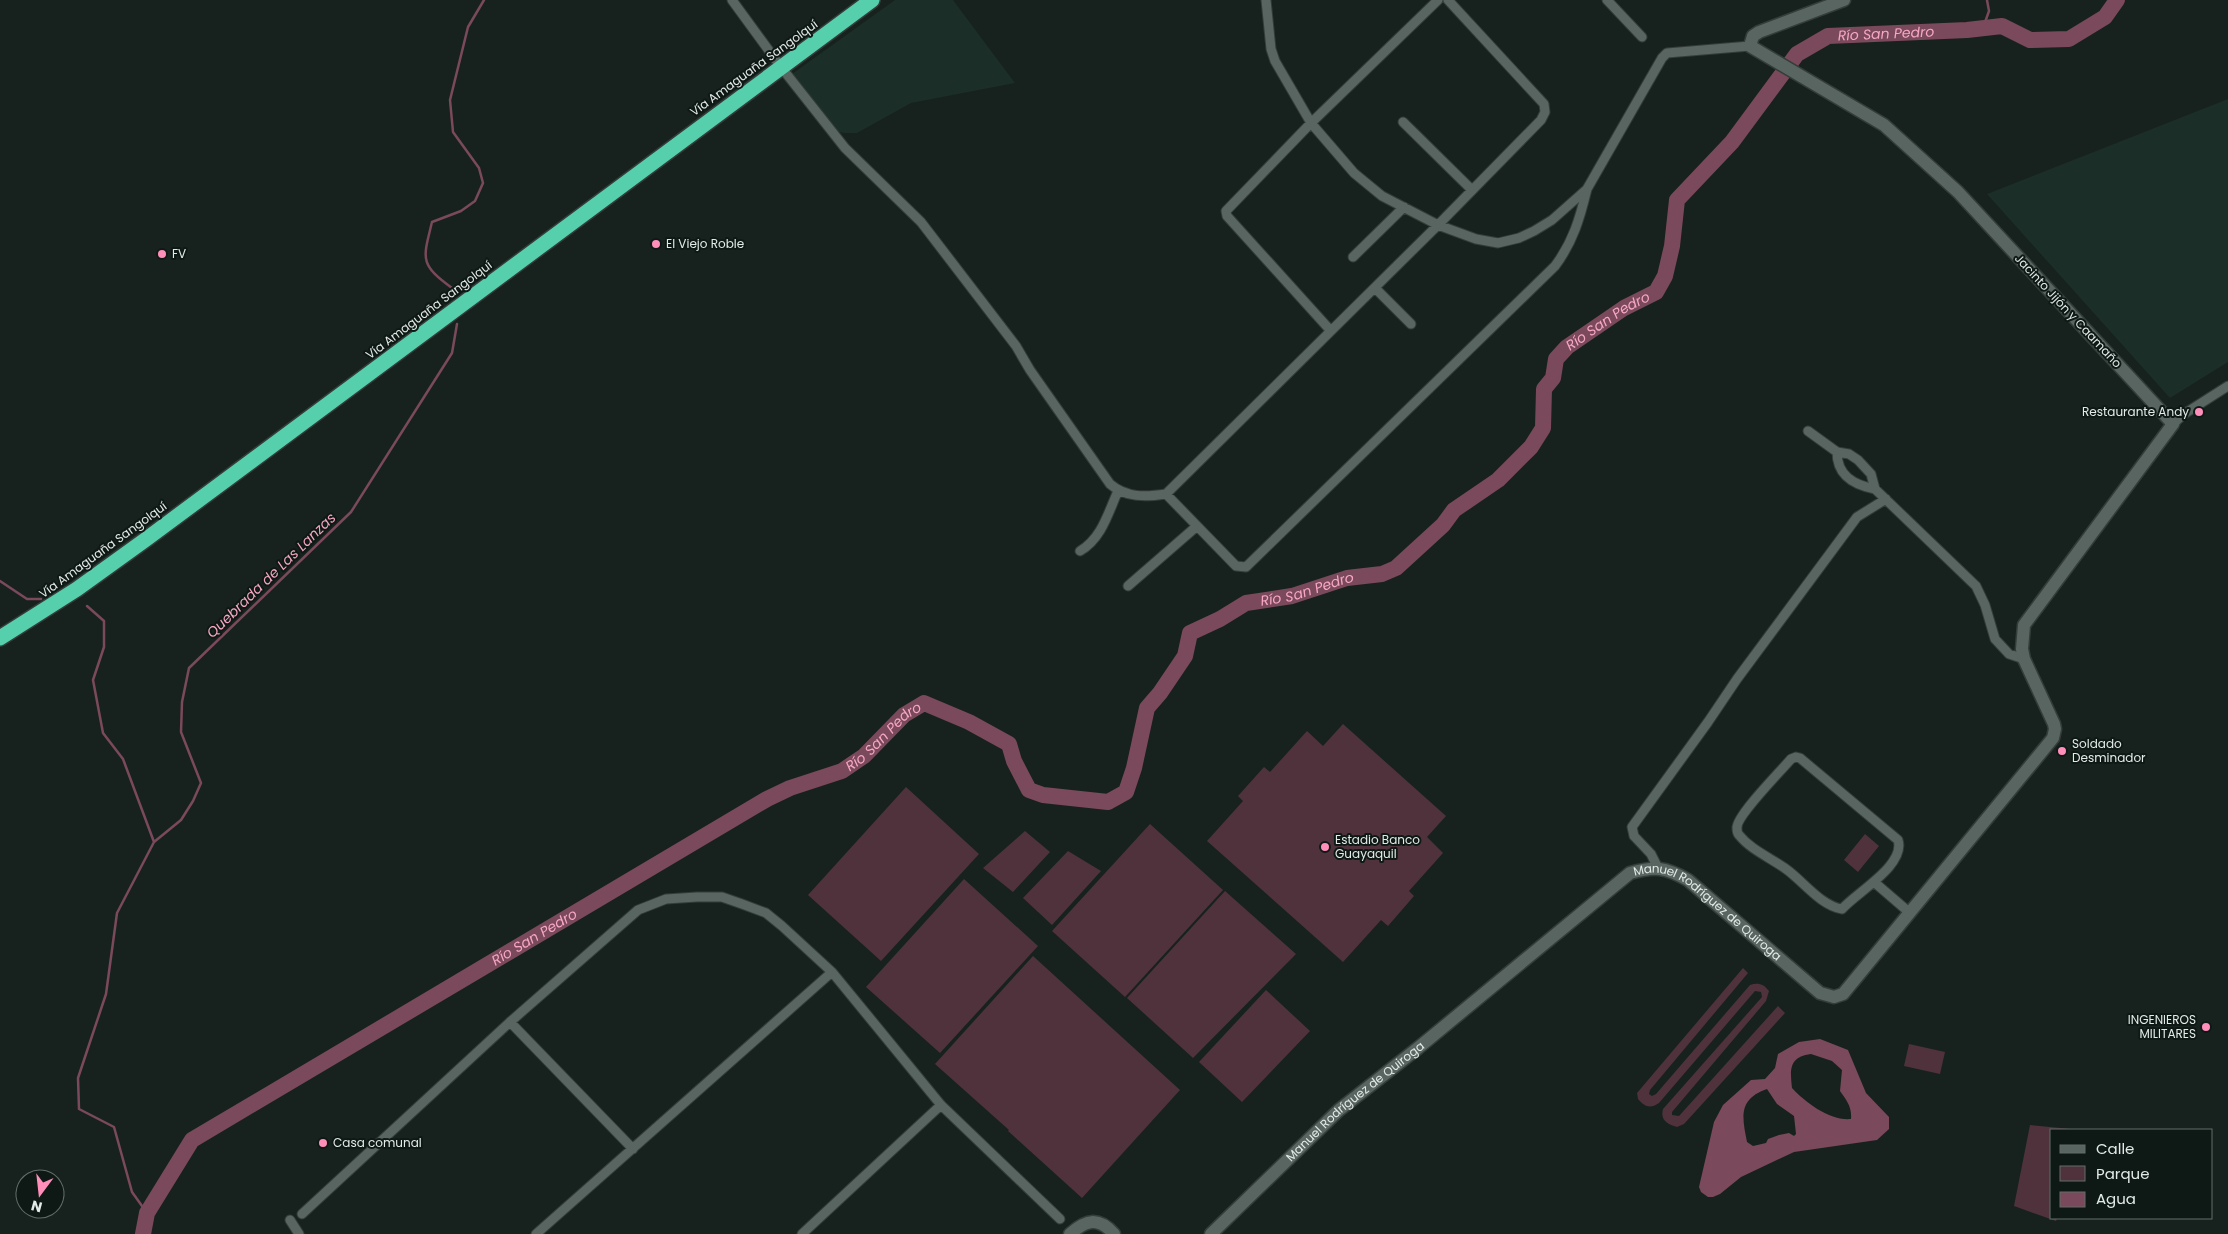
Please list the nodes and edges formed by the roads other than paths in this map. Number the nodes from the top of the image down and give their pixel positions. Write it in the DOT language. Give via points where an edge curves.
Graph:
graph roads {
  1 [pos="732,0"];
  2 [pos="872,0"];
  3 [pos="1266,0"];
  4 [pos="1438,0"];
  5 [pos="1448,0"];
  6 [pos="1607,0"];
  7 [pos="1844,0"];
  8 [pos="1642,37"];
  9 [pos="1754,50"];
  10 [pos="781,67"];
  11 [pos="1403,122"];
  12 [pos="1311,123"];
  13 [pos="1587,189"];
  14 [pos="1472,190"];
  15 [pos="1404,208"];
  16 [pos="1438,226"];
  17 [pos="1353,258"];
  18 [pos="1375,288"];
  19 [pos="1411,324"];
  20 [pos="1331,331"];
  21 [pos="2228,386"];
  22 [pos="2173,424"];
  23 [pos="1808,431"];
  24 [pos="1837,452"];
  25 [pos="1876,489"];
  26 [pos="1118,491"];
  27 [pos="1166,494"];
  28 [pos="1886,499"];
  29 [pos="1197,526"];
  30 [pos="1080,551"];
  31 [pos="1128,586"];
  32 [pos="0,638"];
  33 [pos="2024,659"];
  34 [pos="1658,868"];
  35 [pos="1874,882"];
  36 [pos="1910,913"];
  37 [pos="832,972"];
  38 [pos="510,1022"];
  39 [pos="941,1105"];
  40 [pos="633,1149"];
  41 [pos="302,1214"];
  42 [pos="1060,1219"];
  43 [pos="290,1220"];
  44 [pos="299,1234"];
  45 [pos="536,1234"];
  46 [pos="802,1234"];
  47 [pos="1070,1234"];
  48 [pos="1114,1234"];
  49 [pos="1211,1234"];
  1 -- 10 [label="street"];
  2 -- 10 [label="highway, Vía Amaguaña Sangolquí"];
  3 -- 12 [label="street" via="1270,49"];
  4 -- 12 [label="street"];
  5 -- 14 [label="street" via="1544,104 1541,120"];
  6 -- 8 [label="street"];
  7 -- 9 [label="street" via="1759,32 1753,36"];
  9 -- 13 [label="street" via="1668,53 1662,58"];
  9 -- 22 [label="street, Jacinto Jijón y Caamaño" via="1884,125 1958,192"];
  10 -- 26 [label="street" via="845,148 921,222 1012,341"];
  10 -- 32 [label="highway, Vía Amaguaña Sangolquí" via="145,540 77,589"];
  11 -- 14 [label="street"];
  12 -- 15 [label="street" via="1354,173 1382,196"];
  12 -- 20 [label="street" via="1226,211 1227,216"];
  13 -- 16 [label="street" via="1552,220 1519,238 1498,243"];
  13 -- 29 [label="street" via="1578,227 1555,266 1252,562 1246,567 1236,566"];
  14 -- 16 [label="street"];
  15 -- 16 [label="street"];
  15 -- 17 [label="street"];
  16 -- 18 [label="street"];
  18 -- 19 [label="street"];
  18 -- 20 [label="street"];
  20 -- 27 [label="street"];
  21 -- 22 [label="street"];
  22 -- 33 [label="street" via="2027,618 2022,639"];
  23 -- 24 [label="street"];
  24 -- 25 [label="street" via="1849,454 1868,470"];
  24 -- 25 [label="street" via="1837,464 1843,474 1852,481"];
  25 -- 28 [label="street"];
  26 -- 27 [label="street" via="1150,497"];
  26 -- 30 [label="street" via="1099,533 1090,545"];
  27 -- 29 [label="street"];
  28 -- 33 [label="street" via="1976,586 1995,639 2009,654"];
  28 -- 34 [label="street" via="1857,517 1632,827 1634,836 1651,854"];
  29 -- 31 [label="street"];
  33 -- 36 [label="street, Manuel Rodríguez de Quiroga" via="2054,724 2053,738"];
  34 -- 36 [label="street, Manuel Rodríguez de Quiroga" via="1688,880 1808,984 1829,997 1843,994"];
  34 -- 49 [label="street, Manuel Rodríguez de Quiroga" via="1630,873 1339,1110"];
  35 -- 35 [label="street" via="1842,909 1838,908 1750,845 1739,835 1736,826 1791,759 1800,758 1898,840 1898,857"];
  35 -- 36 [label="street"];
  37 -- 38 [label="street" via="766,913 722,897 666,899 638,910"];
  37 -- 39 [label="street"];
  37 -- 40 [label="street"];
  38 -- 40 [label="street"];
  38 -- 41 [label="street"];
  39 -- 42 [label="street"];
  39 -- 46 [label="street"];
  40 -- 45 [label="street"];
  43 -- 44 [label="street"];
  47 -- 48 [label="street" via="1096,1221"];
}
